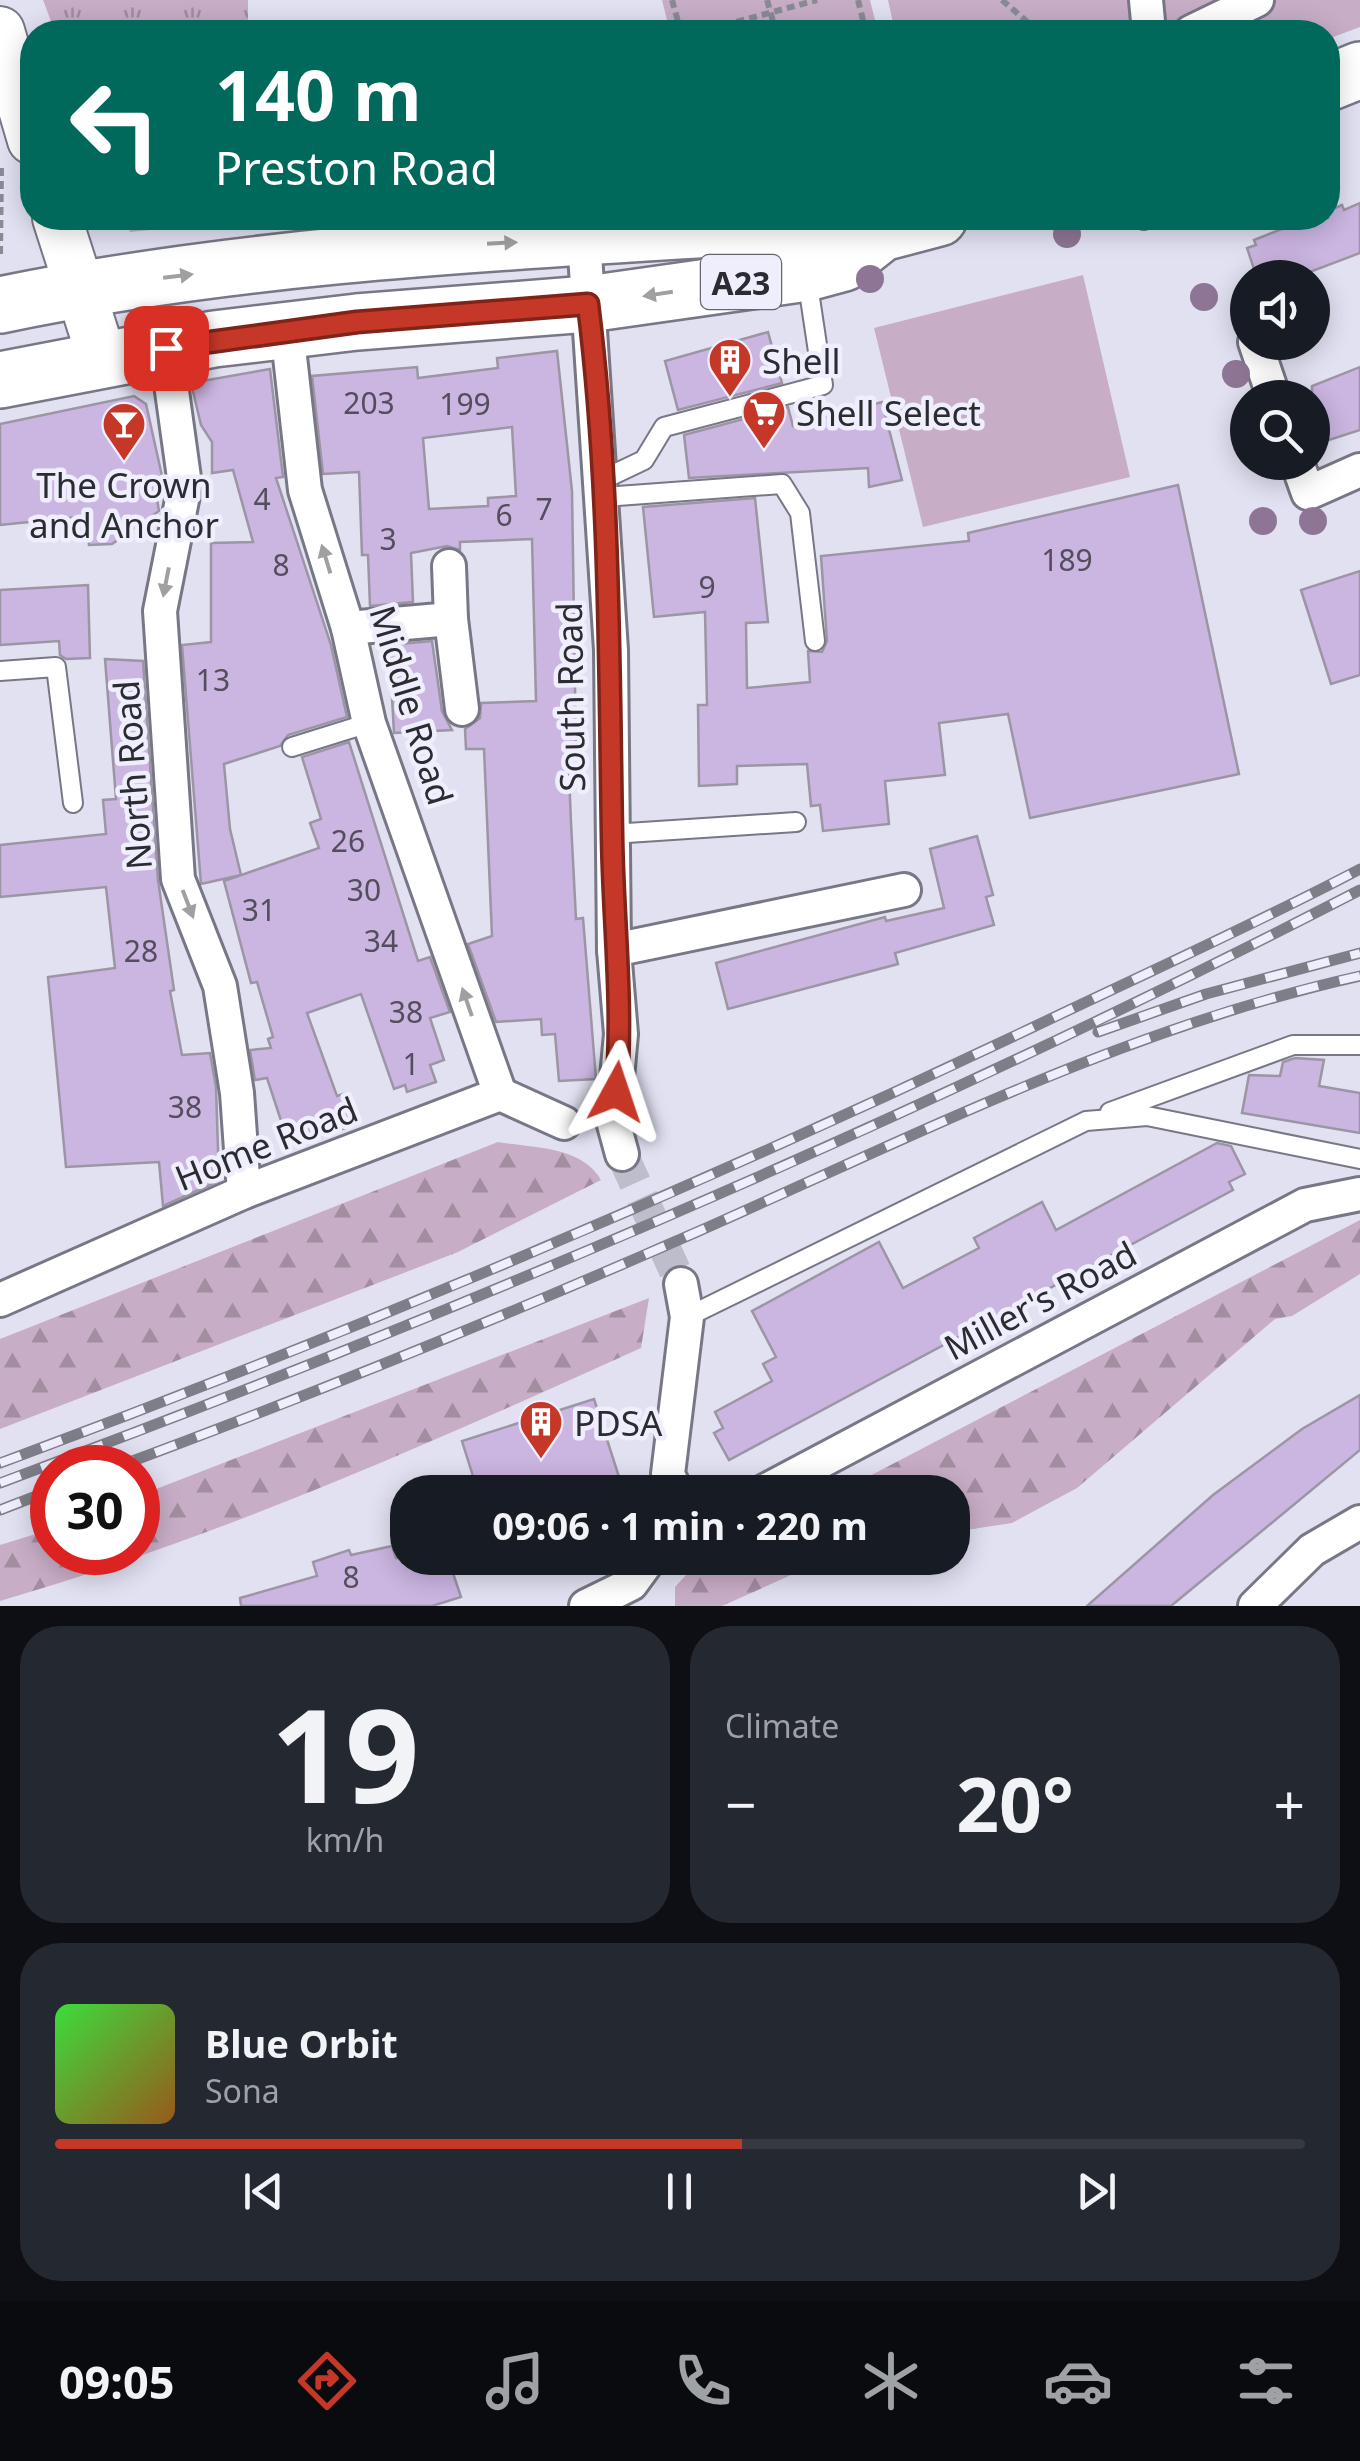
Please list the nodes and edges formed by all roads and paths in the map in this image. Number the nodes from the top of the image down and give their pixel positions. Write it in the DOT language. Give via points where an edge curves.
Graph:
graph roads {
  1 [pos="768,0"];
  2 [pos="817,0"];
  3 [pos="1002,0"];
  4 [pos="1257,0"];
  5 [pos="771,13"];
  6 [pos="744,20"];
  7 [pos="773,20"];
  8 [pos="1025,20"];
  9 [pos="1216,20"];
  10 [pos="0,31"];
  11 [pos="20,99"];
  12 [pos="0,156"];
  13 [pos="61,230"];
  14 [pos="704,230"];
  15 [pos="872,230"];
  16 [pos="893,230"];
  17 [pos="882,233"];
  18 [pos="584,239"];
  19 [pos="0,254"];
  20 [pos="807,273"];
  21 [pos="82,288"];
  22 [pos="588,304"];
  23 [pos="0,305"];
  24 [pos="287,330"];
  25 [pos="166,348"];
  26 [pos="102,358"];
  27 [pos="0,380"];
  28 [pos="1360,470"];
  29 [pos="1303,480"];
  30 [pos="603,488"];
  31 [pos="449,566"];
  32 [pos="451,619"];
  33 [pos="348,628"];
  34 [pos="815,641"];
  35 [pos="0,670"];
  36 [pos="462,709"];
  37 [pos="369,723"];
  38 [pos="292,747"];
  39 [pos="73,804"];
  40 [pos="796,822"];
  41 [pos="612,834"];
  42 [pos="904,890"];
  43 [pos="614,950"];
  44 [pos="1360,1044"];
  45 [pos="500,1094"];
  46 [pos="1086,1121"];
  47 [pos="564,1122"];
  48 [pos="622,1154"];
  49 [pos="1360,1159"];
  50 [pos="244,1192"];
  51 [pos="1360,1194"];
  52 [pos="682,1284"];
  53 [pos="0,1300"];
  54 [pos="687,1317"];
  55 [pos="670,1475"];
  56 [pos="794,1475"];
  57 [pos="1360,1522"];
  58 [pos="642,1582"];
  59 [pos="586,1606"];
  60 [pos="1255,1606"];
  1 -- 5 [label="path"];
  2 -- 5 [label="path"];
  3 -- 8 [label="path"];
  4 -- 9 [label="street"];
  5 -- 6 [label="path"];
  5 -- 7 [label="path"];
  10 -- 11 [label="street"];
  12 -- 19 [label="path"];
  13 -- 21 [label="street"];
  14 -- 18 [label="highway, A23"];
  15 -- 17 [label="highway, A23"];
  16 -- 17 [label="highway, A23"];
  17 -- 20 [label="highway, A23" via="844,263"];
  21 -- 18 [label="highway, A23, one-way"];
  18 -- 22 [label="street, South Road"];
  20 -- 22 [label="highway, A23, one-way"];
  20 -- 30 [label="lane" via="824,385 664,428 644,460"];
  21 -- 23 [label="highway, A23"];
  21 -- 26 [label="street"];
  22 -- 24 [label="highway, A23"];
  22 -- 30 [label="street, South Road"];
  24 -- 25 [label="highway, A23"];
  33 -- 24 [label="street, Middle Road, one-way" via="305,490"];
  25 -- 26 [label="highway, A23"];
  25 -- 50 [label="street, North Road, one-way" via="185,486 160,611 178,879 220,986"];
  26 -- 27 [label="highway, A23"];
  28 -- 29 [label="street" via="1308,493"];
  30 -- 34 [label="lane" via="782,484 800,512"];
  30 -- 41 [label="street, South Road"];
  31 -- 32 [label="street"];
  32 -- 33 [label="street"];
  32 -- 36 [label="street"];
  33 -- 37 [label="street, Middle Road"];
  35 -- 39 [label="lane" via="56,668"];
  37 -- 38 [label="lane"];
  45 -- 37 [label="street, Middle Road, one-way"];
  40 -- 41 [label="lane"];
  41 -- 43 [label="street, South Road"];
  42 -- 43 [label="street"];
  43 -- 48 [label="street, South Road" via="621,1034 613,1121"];
  44 -- 46 [label="lane" via="1294,1045"];
  45 -- 47 [label="street"];
  45 -- 50 [label="street, Home Road"];
  46 -- 49 [label="lane" via="1146,1116"];
  46 -- 54 [label="lane"];
  50 -- 53 [label="street, Home Road"];
  51 -- 56 [label="street, Miller's Road" via="1304,1204"];
  52 -- 54 [label="street"];
  54 -- 55 [label="street"];
  57 -- 60 [label="street" via="1312,1550"];
  58 -- 59 [label="street"];
}
